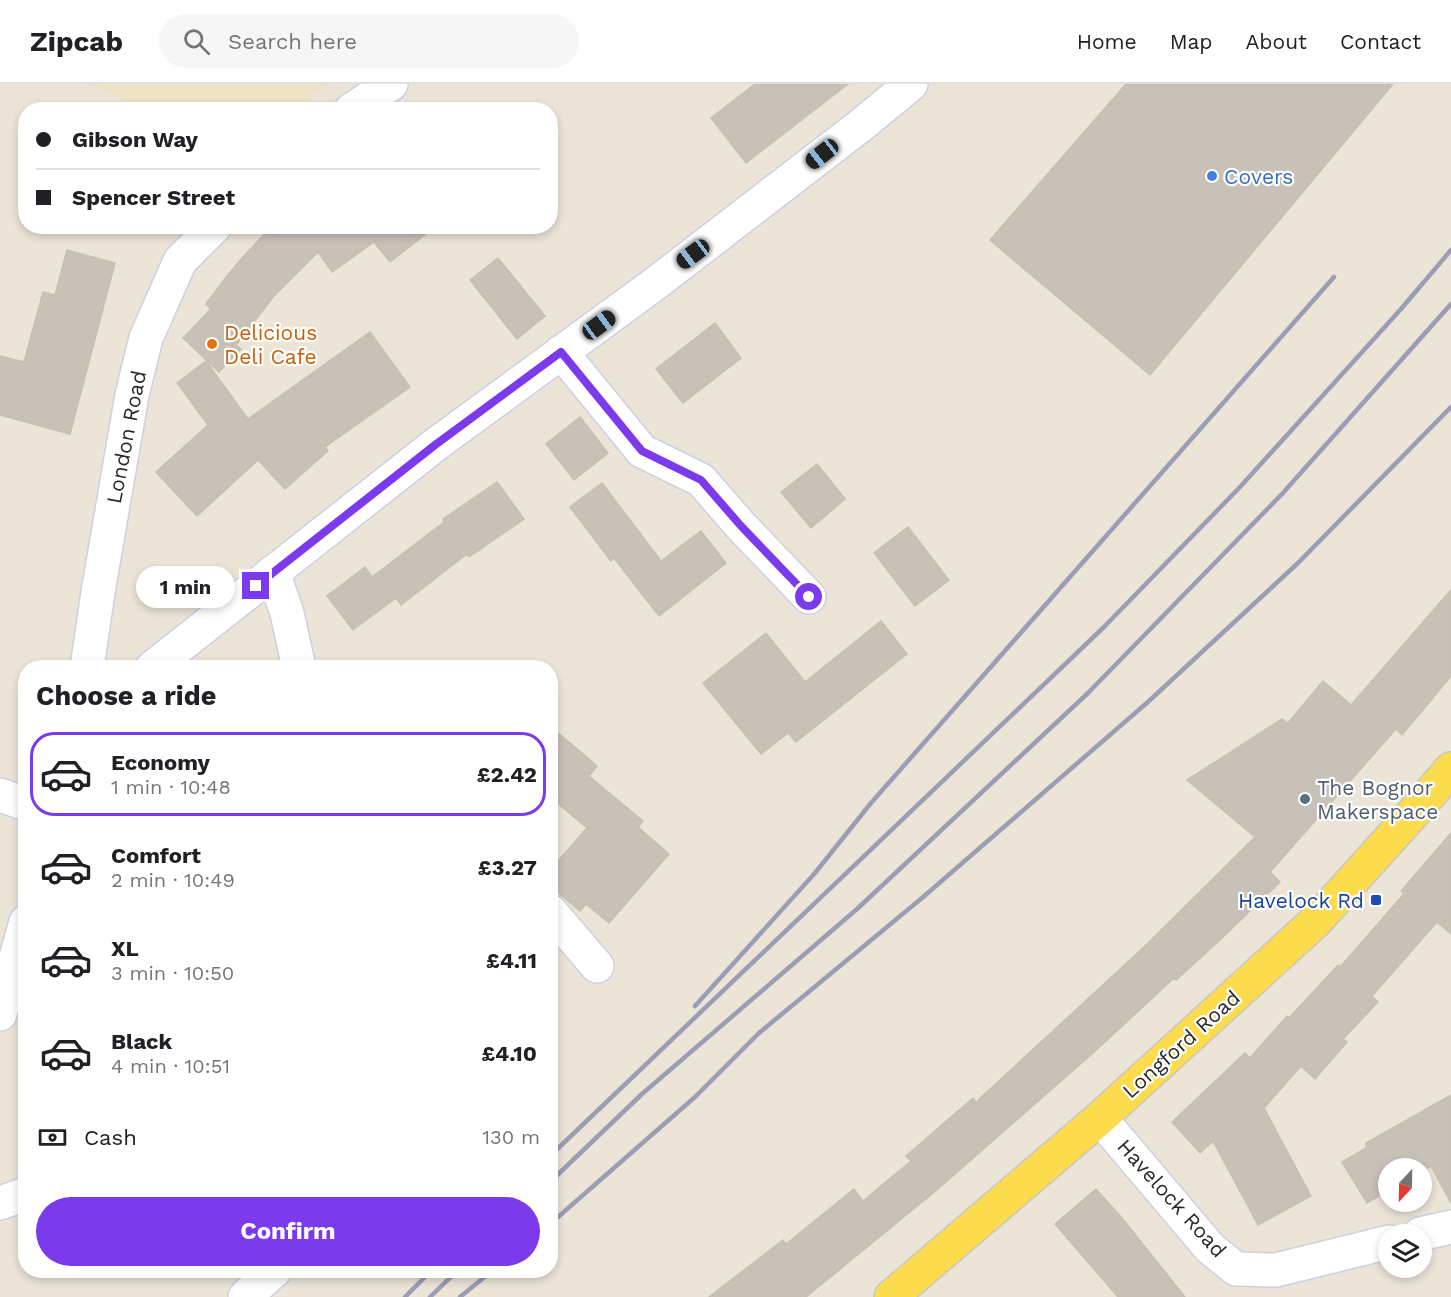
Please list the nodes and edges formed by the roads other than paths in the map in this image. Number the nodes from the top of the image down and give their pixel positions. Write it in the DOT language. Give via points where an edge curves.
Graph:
graph roads {
  1 [pos="391,84"];
  2 [pos="911,84"];
  3 [pos="363,102"];
  4 [pos="207,234"];
  5 [pos="561,352"];
  6 [pos="273,572"];
  7 [pos="809,597"];
  8 [pos="88,660"];
  9 [pos="162,660"];
  10 [pos="297,660"];
  11 [pos="1451,769"];
  12 [pos="0,795"];
  13 [pos="18,801"];
  14 [pos="558,920"];
  15 [pos="18,950"];
  16 [pos="597,966"];
  17 [pos="0,1014"];
  18 [pos="1100,1118"];
  19 [pos="18,1197"];
  20 [pos="0,1203"];
  21 [pos="1451,1227"];
  22 [pos="1432,1231"];
  23 [pos="1378,1245"];
  24 [pos="266,1278"];
  25 [pos="245,1297"];
  26 [pos="891,1297"];
  1 -- 3 [label="street"];
  2 -- 5 [label="street"];
  4 -- 8 [label="street, London Road" via="180,261 146,338 132,395"];
  5 -- 6 [label="street"];
  5 -- 7 [label="street" via="642,451 701,480"];
  6 -- 9 [label="street"];
  6 -- 10 [label="street"];
  11 -- 18 [label="main road, Longford Road" via="1316,921"];
  12 -- 13 [label="street"];
  14 -- 16 [label="street"];
  15 -- 17 [label="street"];
  18 -- 23 [label="street, Havelock Road" via="1210,1248 1236,1269 1276,1270"];
  18 -- 26 [label="main road, Longford Road"];
  19 -- 20 [label="street"];
  21 -- 22 [label="street"];
  24 -- 25 [label="street"];
}
